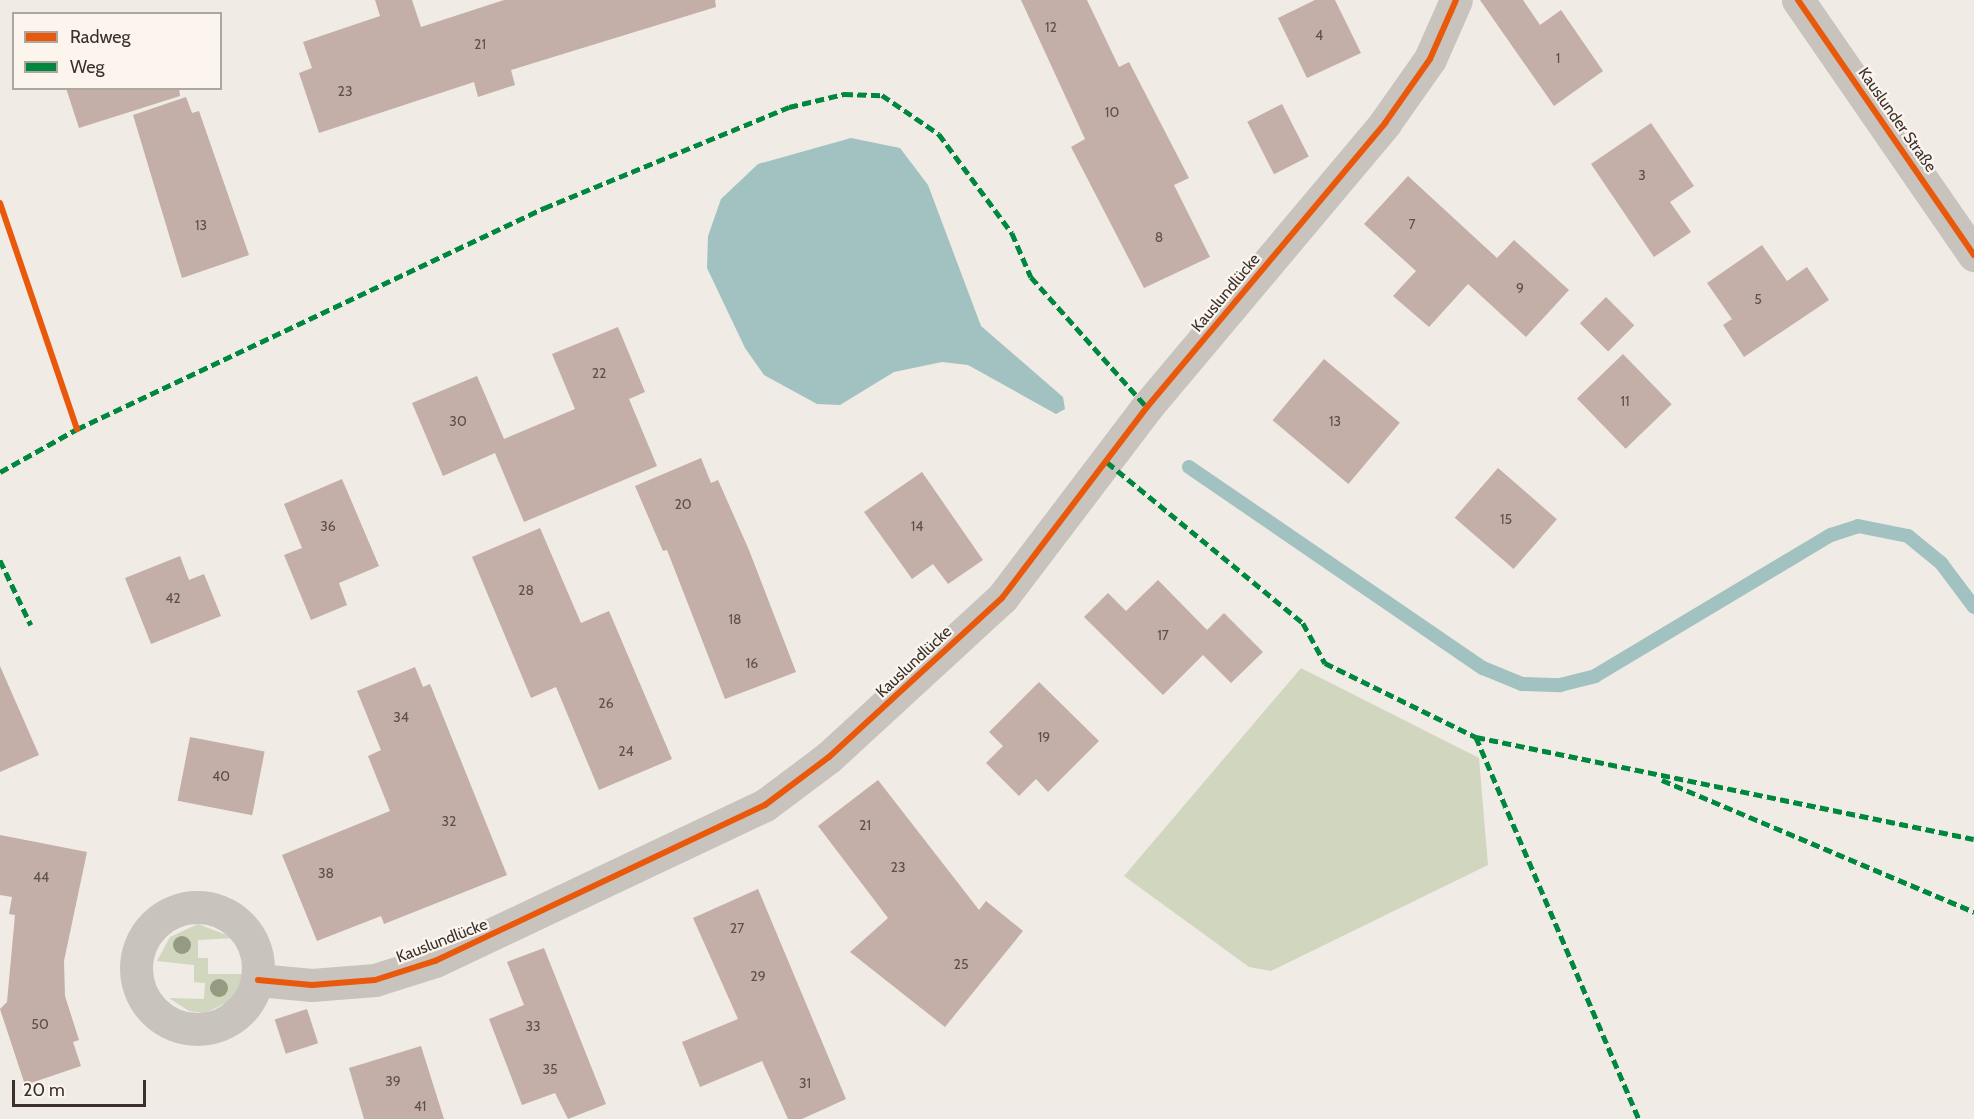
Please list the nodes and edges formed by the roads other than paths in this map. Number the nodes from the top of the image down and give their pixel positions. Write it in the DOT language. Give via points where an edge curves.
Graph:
graph roads {
  1 [pos="1456,0"];
  2 [pos="1798,0"];
  3 [pos="1974,255"];
  4 [pos="258,980"];
  1 -- 4 [label="street, Kauslundlücke" via="1430,59 1385,123 1148,407 1002,598 829,757 765,805 435,961 375,980 312,985"];
  2 -- 3 [label="street, Kauslunder Straße"];
}
